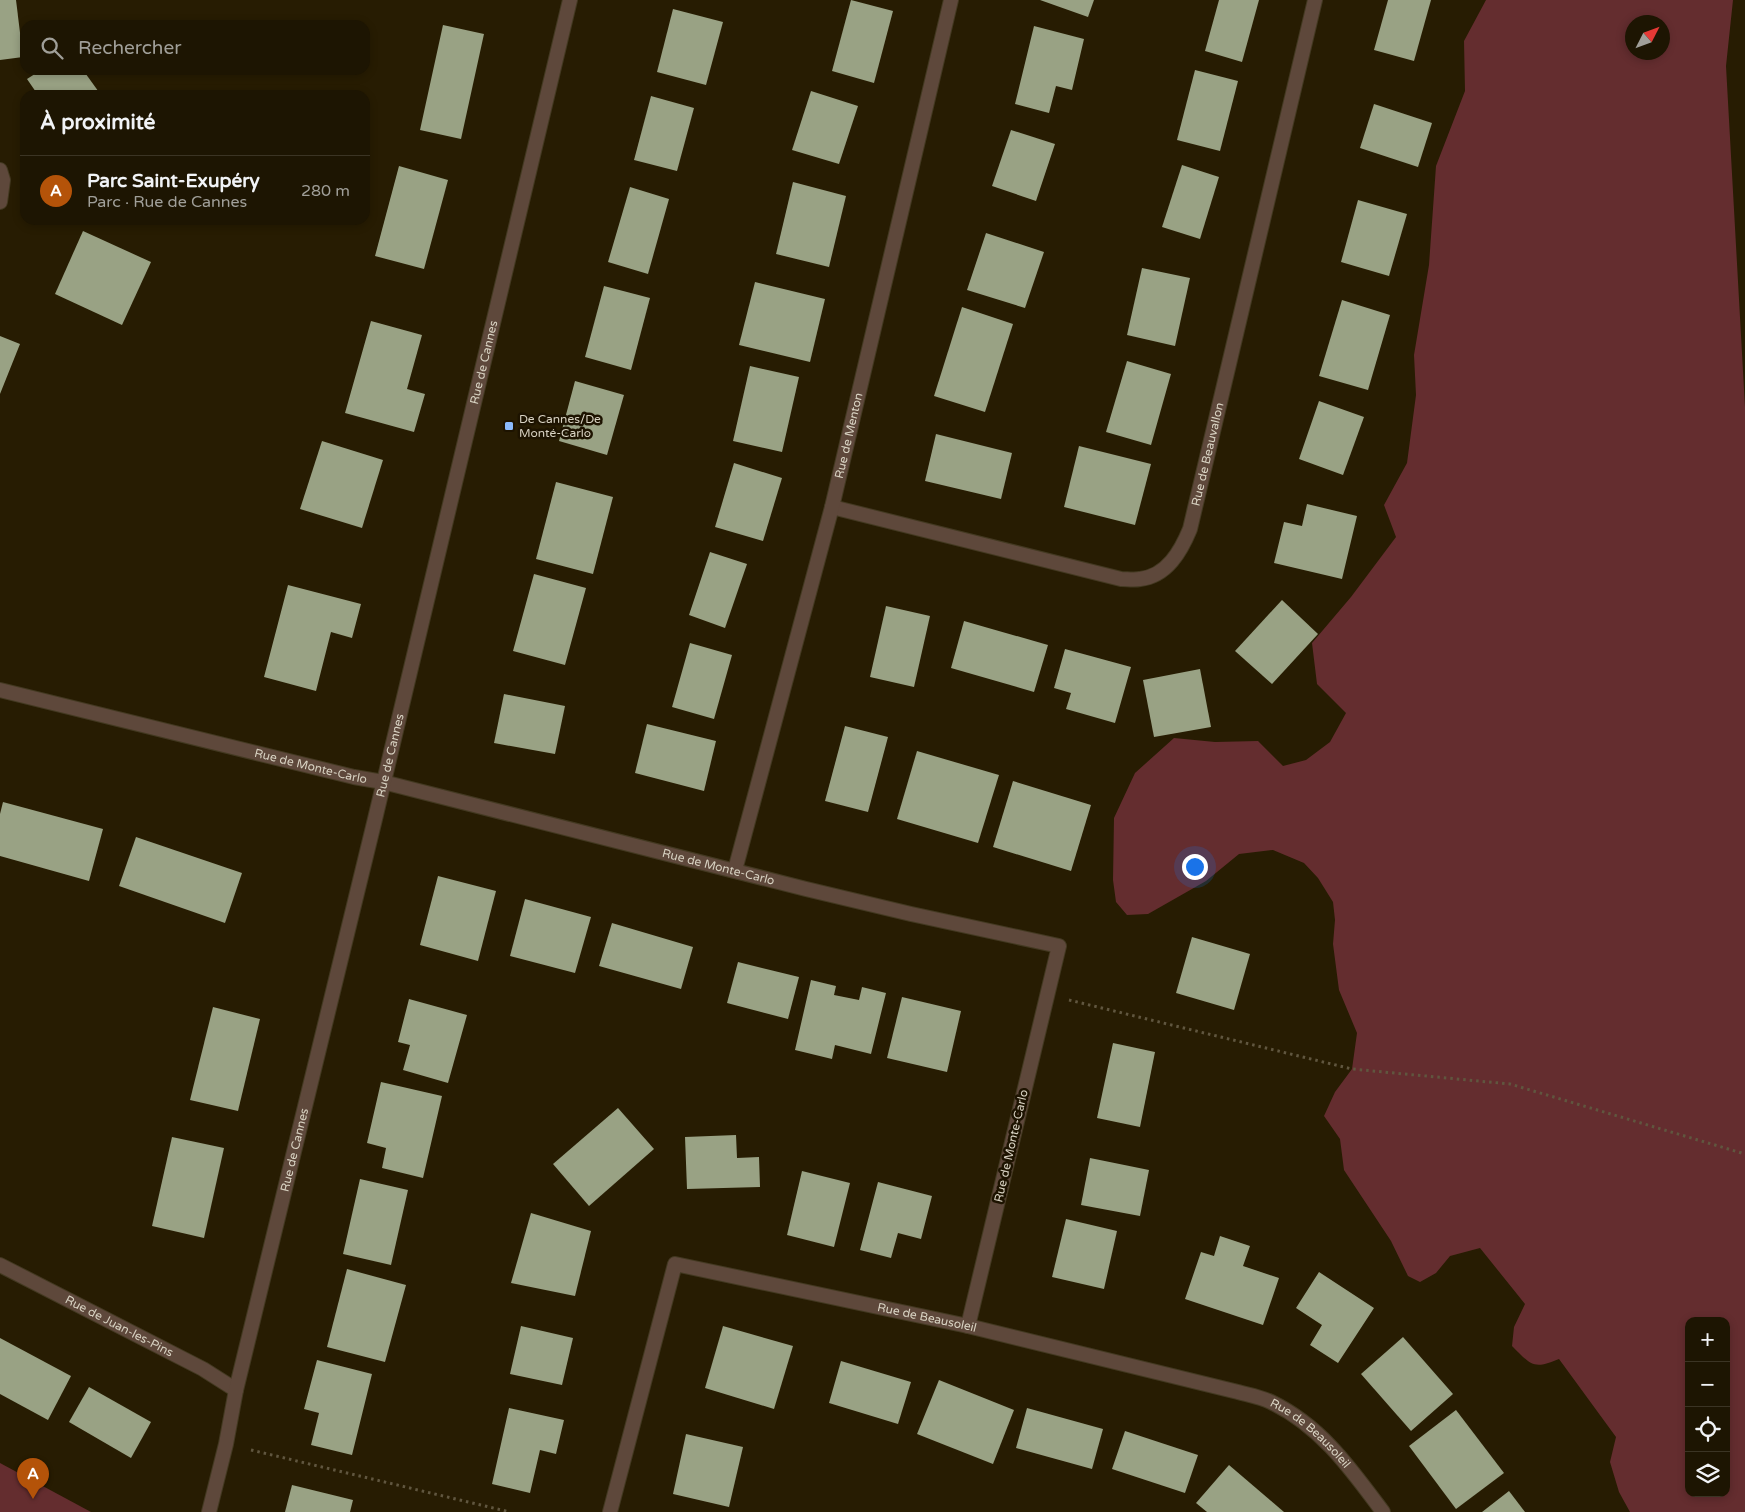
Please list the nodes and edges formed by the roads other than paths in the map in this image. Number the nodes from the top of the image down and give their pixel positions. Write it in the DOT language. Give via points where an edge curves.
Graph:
graph roads {
  1 [pos="570,0"];
  2 [pos="951,0"];
  3 [pos="1315,0"];
  4 [pos="0,170"];
  5 [pos="0,202"];
  6 [pos="832,507"];
  7 [pos="0,690"];
  8 [pos="383,782"];
  9 [pos="735,870"];
  10 [pos="0,1265"];
  11 [pos="968,1326"];
  12 [pos="236,1390"];
  13 [pos="209,1512"];
  14 [pos="610,1512"];
  15 [pos="1383,1512"];
  1 -- 8 [label="street, Rue de Cannes"];
  2 -- 6 [label="street, Rue de Menton"];
  3 -- 6 [label="street, Rue de Beauvallon" via="1190,529 1182,548 1170,563 1156,574 1140,580 1121,578"];
  4 -- 5 [label="street"];
  6 -- 9 [label="street, Rue de Menton"];
  7 -- 8 [label="street, Rue de Monte-Carlo"];
  8 -- 9 [label="street, Rue de Monte-Carlo"];
  8 -- 12 [label="street, Rue de Cannes"];
  9 -- 11 [label="street, Rue de Monte-Carlo" via="911,914 1059,946"];
  10 -- 12 [label="street, Rue de Juan-les-Pins" via="204,1369"];
  11 -- 14 [label="street, Rue de Beausoleil" via="675,1264"];
  11 -- 15 [label="street, Rue de Beausoleil" via="1269,1401 1297,1416 1324,1438"];
  12 -- 13 [label="street, Rue de Cannes"];
}
